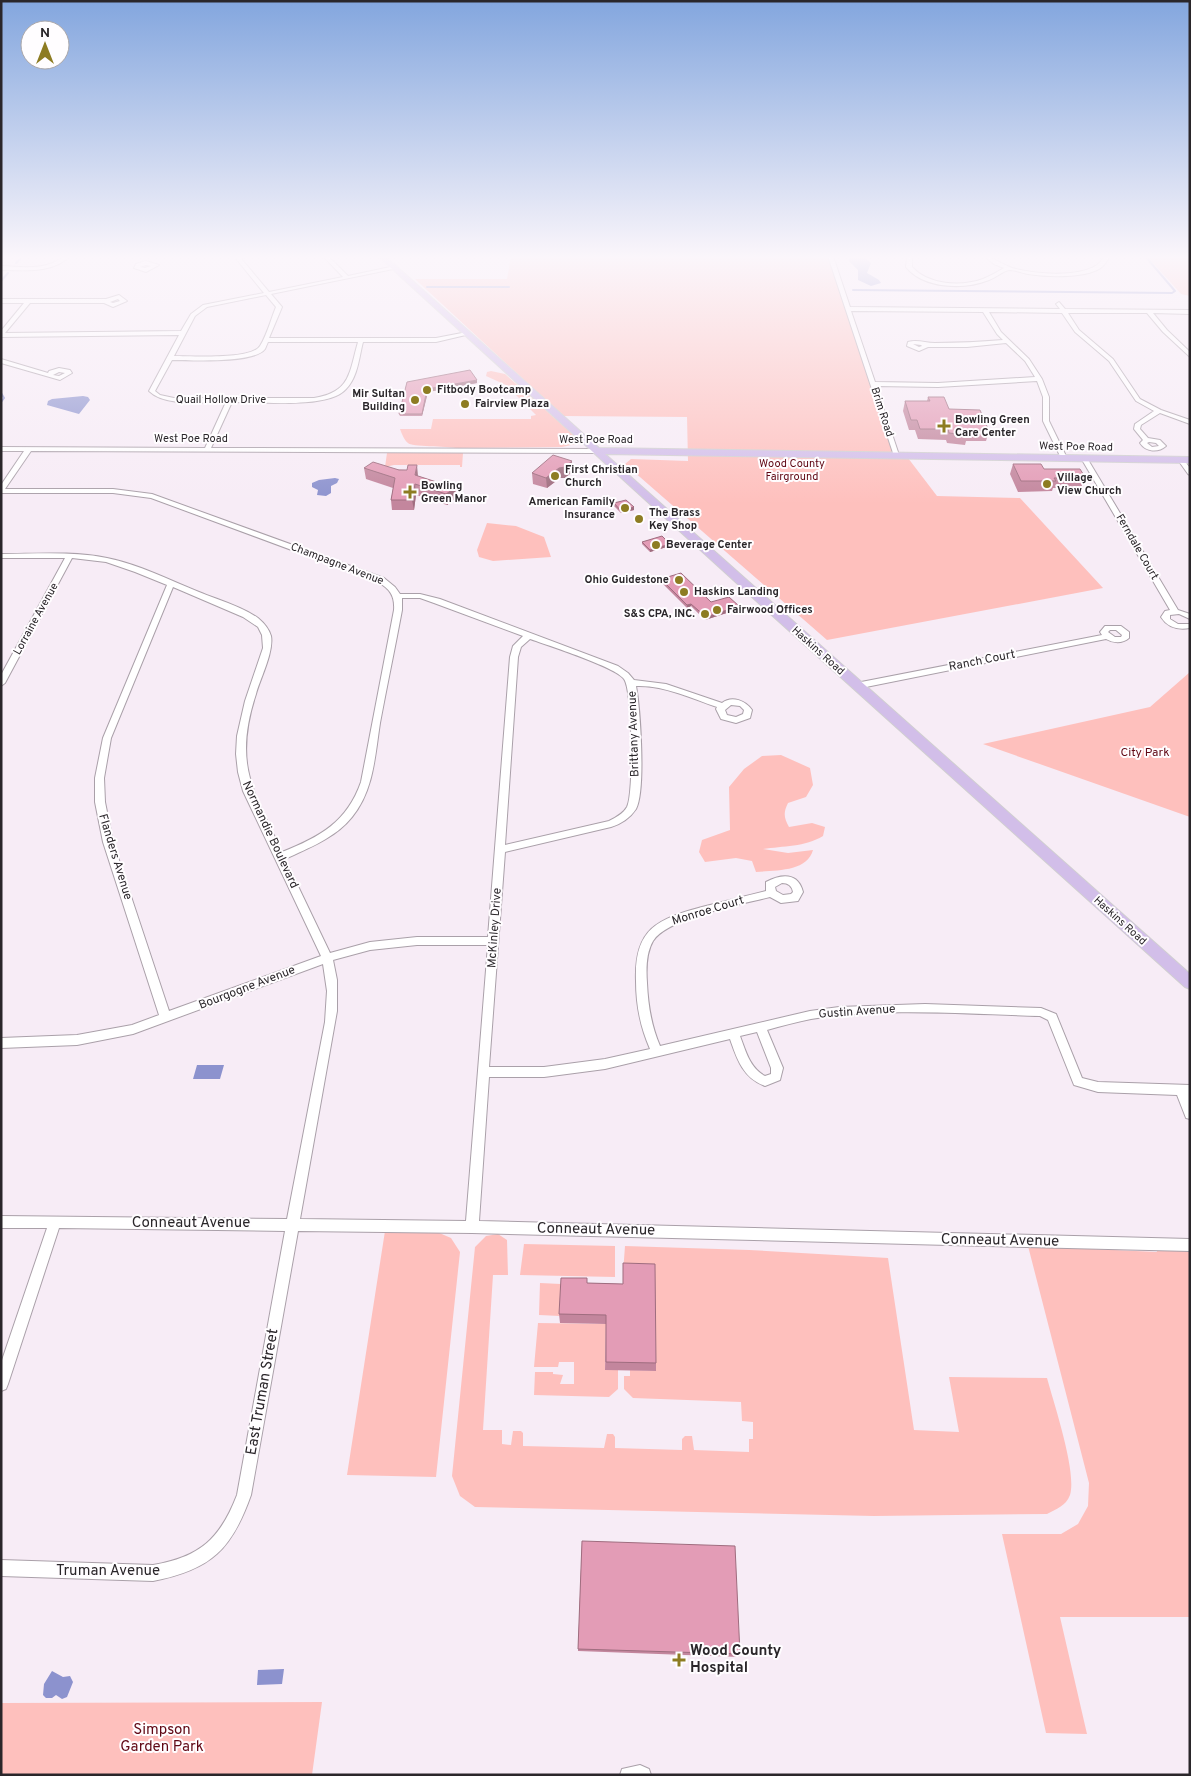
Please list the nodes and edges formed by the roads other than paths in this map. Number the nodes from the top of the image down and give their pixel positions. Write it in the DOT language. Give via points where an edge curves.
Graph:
graph roads {
  1 [pos="180,339"];
  2 [pos="442,339"];
  3 [pos="472,339"];
  4 [pos="857,339"];
  5 [pos="1086,339"];
  6 [pos="1173,339"];
  7 [pos="266,340"];
  8 [pos="361,340"];
  9 [pos="1007,341"];
  10 [pos="926,345"];
  11 [pos="1190,355"];
  12 [pos="169,358"];
  13 [pos="1,361"];
  14 [pos="49,375"];
  15 [pos="1039,379"];
  16 [pos="872,384"];
  17 [pos="230,400"];
  18 [pos="1159,412"];
  19 [pos="1190,422"];
  20 [pos="1146,440"];
  21 [pos="1,449"];
  22 [pos="29,449"];
  23 [pos="207,450"];
  24 [pos="596,450"];
  25 [pos="896,455"];
  26 [pos="1064,458"];
  27 [pos="1084,458"];
  28 [pos="1185,460"];
  29 [pos="1190,473"];
  30 [pos="1,490"];
  31 [pos="1,556"];
  32 [pos="70,556"];
  33 [pos="171,584"];
  34 [pos="398,596"];
  35 [pos="1175,612"];
  36 [pos="1190,617"];
  37 [pos="1190,626"];
  38 [pos="529,635"];
  39 [pos="1107,636"];
  40 [pos="1,682"];
  41 [pos="631,683"];
  42 [pos="856,686"];
  43 [pos="722,706"];
  44 [pos="501,849"];
  45 [pos="279,856"];
  46 [pos="771,892"];
  47 [pos="494,941"];
  48 [pos="327,958"];
  49 [pos="1190,983"];
  50 [pos="166,1018"];
  51 [pos="760,1027"];
  52 [pos="733,1033"];
  53 [pos="1,1043"];
  54 [pos="657,1052"];
  55 [pos="484,1072"];
  56 [pos="1185,1090"];
  57 [pos="1190,1114"];
  58 [pos="1,1222"];
  59 [pos="55,1222"];
  60 [pos="294,1224"];
  61 [pos="472,1227"];
  62 [pos="1190,1245"];
  63 [pos="1,1384"];
  64 [pos="210,1552"];
  65 [pos="1,1568"];
  66 [pos="628,1775"];
  67 [pos="643,1775"];
  1 -- 12 [label="street, Quail Hollow Drive"];
  2 -- 8 [label="street"];
  3 -- 24 [label="main road, Haskins Road"];
  4 -- 16 [label="street, Brim Road"];
  5 -- 18 [label="street" via="1111,360 1135,397"];
  6 -- 11 [label="street"];
  7 -- 8 [label="street"];
  7 -- 12 [label="street" via="260,351 240,358"];
  8 -- 17 [label="street, Quail Hollow Drive" via="348,383 336,395 314,400"];
  9 -- 10 [label="street"];
  9 -- 15 [label="street"];
  12 -- 17 [label="street, Quail Hollow Drive" via="152,389 155,395 170,399"];
  13 -- 14 [label="street"];
  15 -- 16 [label="street" via="938,385"];
  15 -- 26 [label="street" via="1046,397 1046,421"];
  16 -- 25 [label="street, Brim Road"];
  17 -- 23 [label="street"];
  18 -- 19 [label="street"];
  18 -- 20 [label="street" via="1138,424 1137,429"];
  21 -- 22 [label="street, West Poe Road"];
  22 -- 23 [label="street, West Poe Road"];
  22 -- 30 [label="street"];
  23 -- 24 [label="street, West Poe Road"];
  24 -- 25 [label="main road, West Poe Road"];
  24 -- 42 [label="main road, Haskins Road"];
  25 -- 26 [label="main road, West Poe Road"];
  26 -- 27 [label="main road, West Poe Road"];
  27 -- 28 [label="main road, West Poe Road"];
  27 -- 35 [label="street, Ferndale Court"];
  28 -- 29 [label="street"];
  30 -- 34 [label="street, Champagne Avenue" via="113,491 152,496 381,580"];
  31 -- 32 [label="street, Normandie Boulevard"];
  32 -- 33 [label="street, Normandie Boulevard" via="107,560"];
  32 -- 40 [label="street, Lorraine Avenue"];
  33 -- 45 [label="street, Normandie Boulevard" via="252,618 266,632 267,648 241,733 240,760 248,791"];
  33 -- 50 [label="street, Flanders Avenue" via="106,738 98,776 100,814"];
  34 -- 38 [label="street, Brittany Avenue" via="426,597"];
  34 -- 45 [label="street" via="398,612 367,772 357,802 334,829"];
  35 -- 36 [label="street"];
  35 -- 37 [label="street, Ferndale Court" via="1166,615 1168,622 1179,627"];
  38 -- 41 [label="street, Brittany Avenue" via="615,668 624,673"];
  38 -- 44 [label="street, McKinley Drive" via="517,646 514,657"];
  39 -- 42 [label="street, Ranch Court"];
  41 -- 43 [label="street" via="660,684"];
  41 -- 44 [label="street, Brittany Avenue" via="635,714 636,798 629,813 604,826"];
  42 -- 49 [label="main road, Haskins Road"];
  44 -- 47 [label="street, McKinley Drive"];
  45 -- 48 [label="street, Normandie Boulevard"];
  46 -- 54 [label="street, Monroe Court" via="677,918 652,935 642,954 643,999 645,1020"];
  47 -- 48 [label="street, Bourgogne Avenue" via="395,942"];
  47 -- 55 [label="street, McKinley Drive"];
  48 -- 50 [label="street, Bourgogne Avenue"];
  48 -- 60 [label="street, Normandie Boulevard" via="334,986 333,1010"];
  50 -- 53 [label="street, Bourgogne Avenue" via="133,1029 77,1040"];
  51 -- 52 [label="street, Gustin Avenue"];
  51 -- 52 [label="street" via="777,1068 776,1077 764,1081 755,1078 748,1070"];
  51 -- 56 [label="street, Gustin Avenue" via="812,1015 867,1008 1041,1012 1052,1017 1078,1082 1098,1087"];
  52 -- 54 [label="street, Gustin Avenue"];
  54 -- 55 [label="street, Gustin Avenue" via="570,1070"];
  55 -- 61 [label="street, McKinley Drive"];
  56 -- 57 [label="street"];
  58 -- 59 [label="street, Conneaut Avenue"];
  59 -- 60 [label="street, Conneaut Avenue"];
  59 -- 63 [label="street"];
  60 -- 61 [label="street, Conneaut Avenue"];
  60 -- 64 [label="street, East Truman Street" via="244,1495 233,1523"];
  61 -- 62 [label="street, Conneaut Avenue"];
  64 -- 65 [label="street, Truman Avenue" via="185,1566 152,1573"];
  66 -- 67 [label="street"];
}
